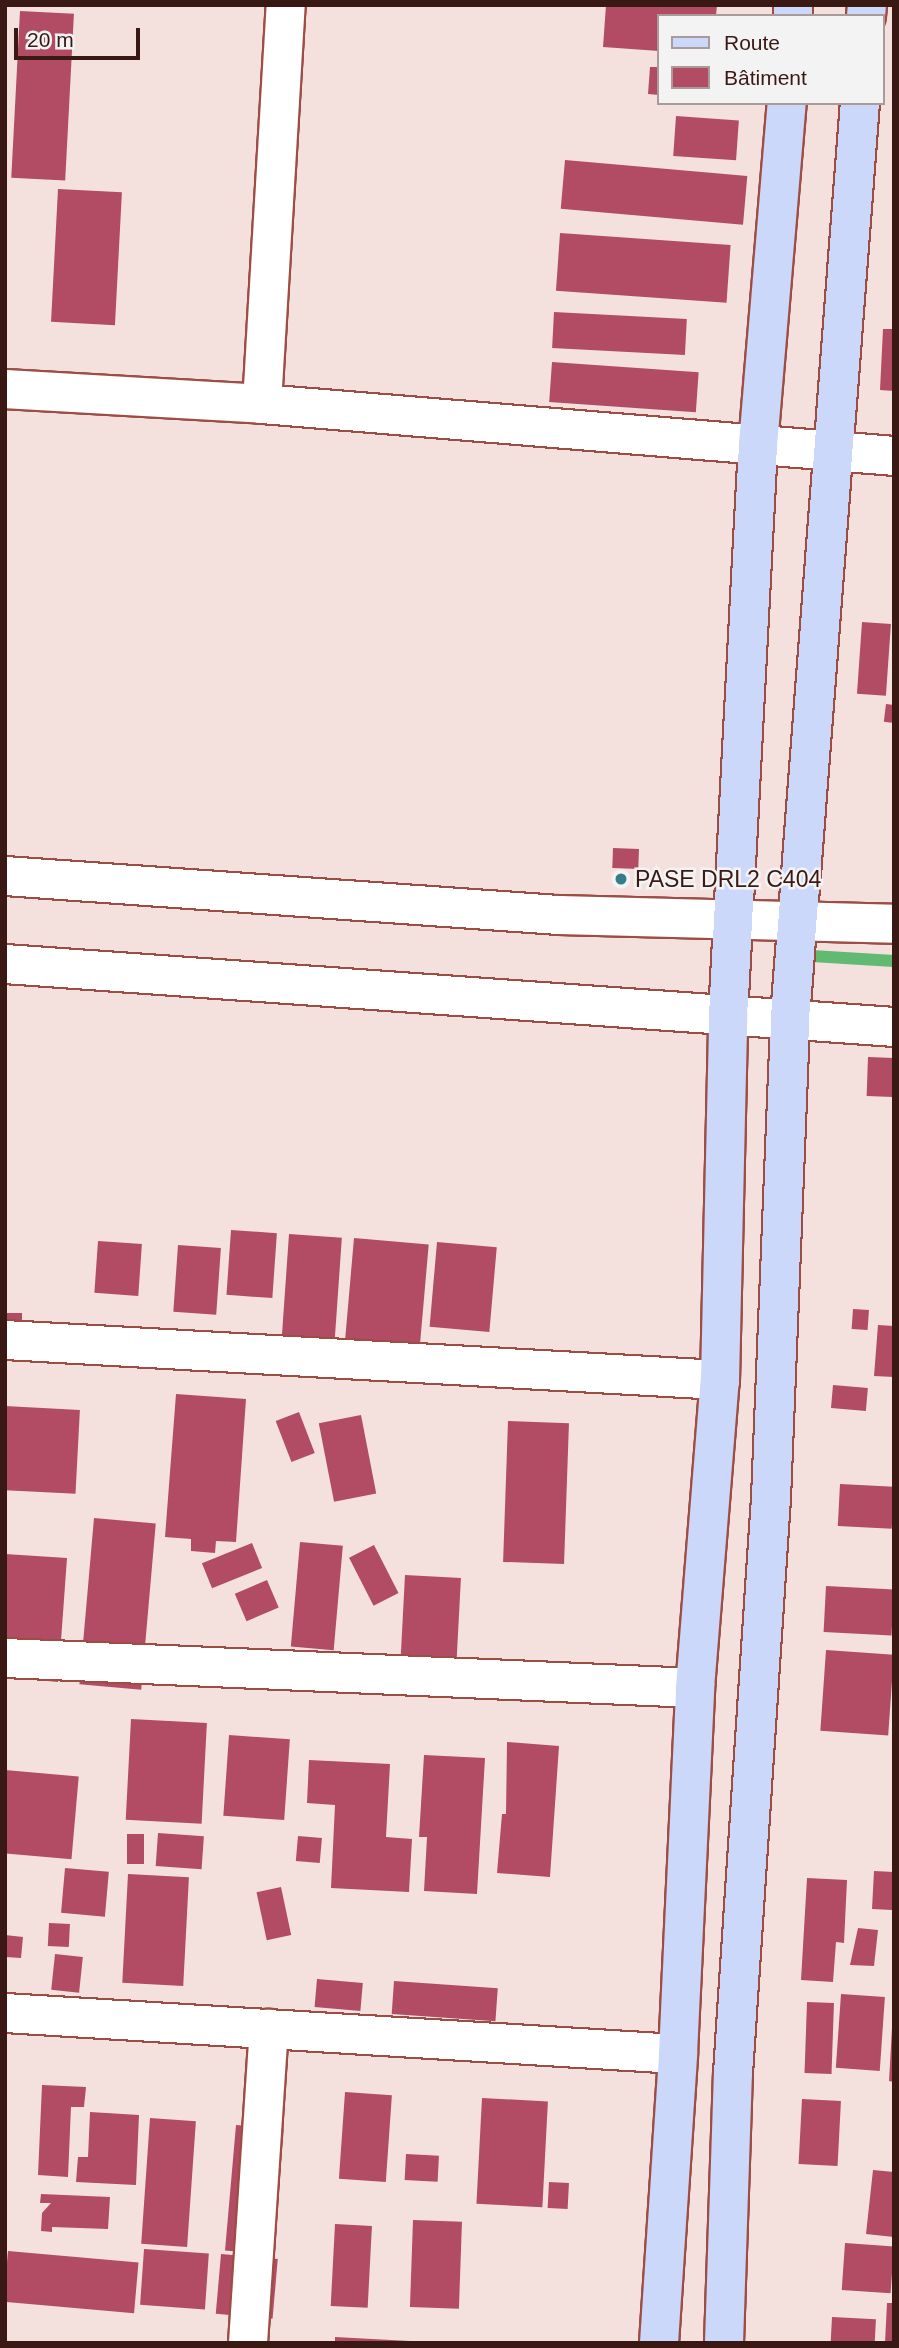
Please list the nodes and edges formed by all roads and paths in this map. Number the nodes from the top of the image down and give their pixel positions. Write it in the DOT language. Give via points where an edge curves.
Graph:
graph roads {
  1 [pos="286,5"];
  2 [pos="787,105"];
  3 [pos="860,105"];
  4 [pos="5,389"];
  5 [pos="262,404"];
  6 [pos="758,445"];
  7 [pos="836,452"];
  8 [pos="894,456"];
  9 [pos="5,876"];
  10 [pos="799,918"];
  11 [pos="733,919"];
  12 [pos="894,924"];
  13 [pos="5,964"];
  14 [pos="728,1016"];
  15 [pos="790,1018"];
  16 [pos="894,1027"];
  17 [pos="5,1340"];
  18 [pos="720,1380"];
  19 [pos="5,1658"];
  20 [pos="695,1688"];
  21 [pos="5,2013"];
  22 [pos="269,2029"];
  23 [pos="678,2054"];
  24 [pos="248,2343"];
  25 [pos="659,2343"];
  26 [pos="724,2343"];
  1 -- 5 [label="street"];
  2 -- 6 [label="main road"];
  3 -- 7 [label="main road"];
  4 -- 5 [label="street"];
  5 -- 6 [label="street"];
  6 -- 7 [label="street"];
  6 -- 11 [label="main road"];
  7 -- 8 [label="street"];
  7 -- 10 [label="main road"];
  9 -- 11 [label="street" via="559,915"];
  10 -- 11 [label="street"];
  10 -- 12 [label="street"];
  10 -- 15 [label="main road"];
  11 -- 14 [label="main road"];
  13 -- 14 [label="street"];
  14 -- 15 [label="street"];
  14 -- 18 [label="main road"];
  15 -- 16 [label="street"];
  15 -- 26 [label="main road" via="771,1498 733,2073"];
  17 -- 18 [label="street"];
  18 -- 20 [label="main road"];
  19 -- 20 [label="street"];
  20 -- 23 [label="main road"];
  21 -- 22 [label="street"];
  22 -- 23 [label="street"];
  22 -- 24 [label="street"];
  23 -- 25 [label="main road"];
}
